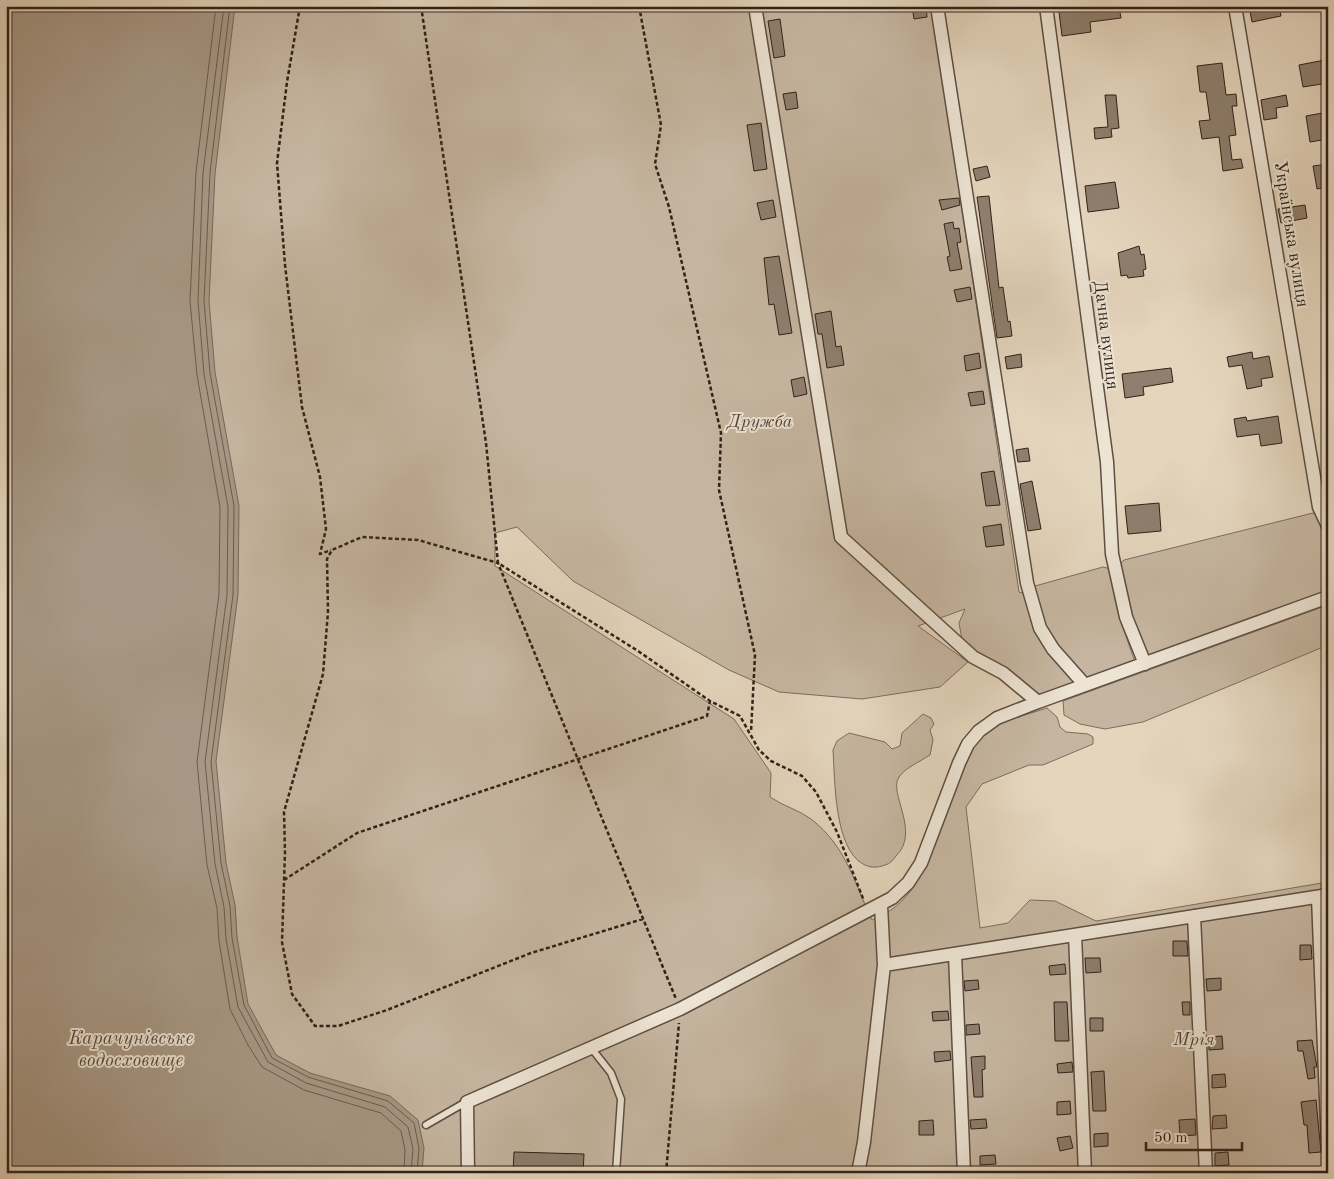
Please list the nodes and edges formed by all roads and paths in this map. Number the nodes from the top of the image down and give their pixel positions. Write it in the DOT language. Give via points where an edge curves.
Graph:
graph roads {
  1 [pos="300,6"];
  2 [pos="421,6"];
  3 [pos="639,6"];
  4 [pos="755,6"];
  5 [pos="937,6"];
  6 [pos="1046,6"];
  7 [pos="1235,6"];
  8 [pos="1328,526"];
  9 [pos="332,550"];
  10 [pos="498,563"];
  11 [pos="1328,596"];
  12 [pos="1145,664"];
  13 [pos="1084,684"];
  14 [pos="710,701"];
  15 [pos="1038,702"];
  16 [pos="751,734"];
  17 [pos="578,758"];
  18 [pos="284,880"];
  19 [pos="1323,896"];
  20 [pos="882,905"];
  21 [pos="868,911"];
  22 [pos="1194,916"];
  23 [pos="643,919"];
  24 [pos="1075,935"];
  25 [pos="955,954"];
  26 [pos="884,965"];
  27 [pos="680,1010"];
  28 [pos="592,1049"];
  29 [pos="467,1102"];
  30 [pos="426,1125"];
  31 [pos="1328,1149"];
  32 [pos="468,1173"];
  33 [pos="616,1173"];
  34 [pos="666,1173"];
  35 [pos="858,1173"];
  36 [pos="964,1173"];
  37 [pos="1085,1173"];
  38 [pos="1206,1173"];
  1 -- 9 [label="path" via="277,163 302,407 320,477 326,529 320,554"];
  2 -- 10 [label="path" via="486,443"];
  3 -- 16 [label="path" via="662,125 655,164 669,207 721,433 719,490 755,655"];
  4 -- 15 [label="street" via="841,537 973,657 1003,673"];
  5 -- 13 [label="street" via="1027,583 1040,628 1053,649"];
  6 -- 12 [label="street, Дачна вулиця" via="1107,462 1112,554 1126,618"];
  7 -- 8 [label="street, Українська вулиця" via="1320,507"];
  9 -- 10 [label="path" via="362,537 418,540"];
  9 -- 18 [label="path" via="327,559 328,612 323,674 284,812"];
  10 -- 14 [label="path" via="638,651"];
  10 -- 17 [label="path"];
  11 -- 12 [label="street"];
  12 -- 13 [label="street"];
  13 -- 15 [label="street"];
  14 -- 16 [label="path" via="740,716"];
  14 -- 17 [label="path" via="708,716"];
  15 -- 20 [label="street" via="998,718 979,731 968,744 921,863 908,883"];
  16 -- 21 [label="path" via="759,750 771,761 802,776 816,792 837,832"];
  17 -- 18 [label="path" via="357,833"];
  17 -- 23 [label="path"];
  18 -- 23 [label="path" via="282,942 292,994 315,1026 338,1026 531,953"];
  19 -- 22 [label="street"];
  19 -- 31 [label="street"];
  20 -- 21 [label="street"];
  20 -- 26 [label="street"];
  21 -- 27 [label="street"];
  22 -- 24 [label="street"];
  22 -- 38 [label="street"];
  23 -- 27 [label="path"];
  24 -- 25 [label="street"];
  24 -- 37 [label="street"];
  25 -- 26 [label="street"];
  25 -- 36 [label="street"];
  26 -- 35 [label="street"];
  27 -- 28 [label="street"];
  27 -- 34 [label="path"];
  28 -- 29 [label="street"];
  28 -- 33 [label="lane" via="611,1073 622,1099"];
  29 -- 30 [label="lane"];
  29 -- 32 [label="street"];
}
